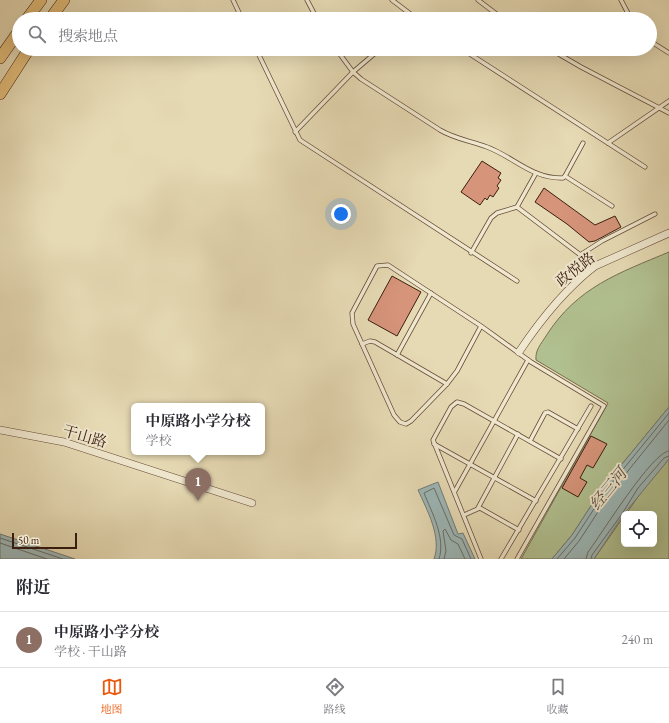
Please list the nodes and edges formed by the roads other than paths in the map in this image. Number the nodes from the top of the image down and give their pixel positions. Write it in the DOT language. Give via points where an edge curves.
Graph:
graph roads {
  1 [pos="41,0"];
  2 [pos="64,0"];
  3 [pos="233,0"];
  4 [pos="307,0"];
  5 [pos="392,0"];
  6 [pos="478,0"];
  7 [pos="621,0"];
  8 [pos="32,12"];
  9 [pos="55,12"];
  10 [pos="239,12"];
  11 [pos="313,12"];
  12 [pos="408,12"];
  13 [pos="494,12"];
  14 [pos="627,12"];
  15 [pos="12,41"];
  16 [pos="657,45"];
  17 [pos="669,53"];
  18 [pos="24,56"];
  19 [pos="259,56"];
  20 [pos="341,56"];
  21 [pos="372,56"];
  22 [pos="473,56"];
  23 [pos="562,56"];
  24 [pos="0,58"];
  25 [pos="353,72"];
  26 [pos="0,94"];
  27 [pos="669,100"];
  28 [pos="661,108"];
  29 [pos="669,112"];
  30 [pos="294,132"];
  31 [pos="583,143"];
  32 [pos="608,143"];
  33 [pos="645,167"];
  34 [pos="536,174"];
  35 [pos="565,176"];
  36 [pos="612,206"];
  37 [pos="516,207"];
  38 [pos="655,214"];
  39 [pos="669,233"];
  40 [pos="471,253"];
  41 [pos="580,255"];
  42 [pos="595,266"];
  43 [pos="517,281"];
  44 [pos="431,293"];
  45 [pos="481,326"];
  46 [pos="362,344"];
  47 [pos="519,352"];
  48 [pos="397,355"];
  49 [pos="528,360"];
  50 [pos="447,384"];
  51 [pos="591,406"];
  52 [pos="495,421"];
  53 [pos="578,429"];
  54 [pos="0,430"];
  55 [pos="518,434"];
  56 [pos="530,441"];
  57 [pos="434,444"];
  58 [pos="560,459"];
  59 [pos="471,463"];
  60 [pos="495,477"];
  61 [pos="455,491"];
  62 [pos="536,501"];
  63 [pos="252,503"];
  64 [pos="478,508"];
  65 [pos="464,515"];
  66 [pos="519,530"];
  67 [pos="481,559"];
  68 [pos="501,559"];
  69 [pos="517,559"];
  1 -- 8 [label="main road"];
  2 -- 9 [label="main road"];
  3 -- 10 [label="lane"];
  4 -- 11 [label="lane"];
  5 -- 12 [label="lane"];
  6 -- 13 [label="lane"];
  7 -- 14 [label="lane"];
  15 -- 24 [label="main road"];
  16 -- 17 [label="lane"];
  18 -- 26 [label="main road"];
  19 -- 30 [label="lane"];
  20 -- 25 [label="lane"];
  21 -- 25 [label="lane"];
  22 -- 32 [label="lane"];
  23 -- 28 [label="lane"];
  25 -- 30 [label="lane"];
  25 -- 34 [label="lane" via="452,137 487,147"];
  27 -- 28 [label="lane"];
  28 -- 29 [label="lane"];
  28 -- 32 [label="lane"];
  30 -- 40 [label="lane" via="300,140"];
  31 -- 35 [label="lane"];
  32 -- 33 [label="lane"];
  34 -- 35 [label="lane" via="550,178"];
  34 -- 37 [label="lane"];
  35 -- 36 [label="lane"];
  37 -- 40 [label="lane" via="491,218"];
  37 -- 41 [label="lane"];
  38 -- 41 [label="lane"];
  39 -- 42 [label="street, 政悦路"];
  40 -- 43 [label="lane"];
  41 -- 42 [label="lane"];
  42 -- 47 [label="street, 政悦路" via="572,284 550,308"];
  44 -- 45 [label="lane"];
  44 -- 46 [label="lane" via="388,265 377,266 352,313 353,324"];
  44 -- 48 [label="lane"];
  45 -- 47 [label="lane"];
  45 -- 50 [label="lane"];
  46 -- 48 [label="lane" via="375,342"];
  46 -- 50 [label="lane" via="394,415 400,422 406,424 411,421"];
  47 -- 49 [label="lane"];
  48 -- 50 [label="lane"];
  49 -- 52 [label="lane"];
  49 -- 69 [label="lane" via="604,406"];
  51 -- 53 [label="lane"];
  52 -- 55 [label="lane"];
  52 -- 57 [label="lane" via="457,402 451,407 433,440"];
  52 -- 59 [label="lane"];
  53 -- 56 [label="lane" via="548,412 545,413"];
  53 -- 58 [label="lane"];
  54 -- 63 [label="street, 干山路" via="64,442"];
  55 -- 56 [label="lane"];
  55 -- 60 [label="lane"];
  56 -- 58 [label="lane"];
  57 -- 59 [label="lane"];
  57 -- 61 [label="lane"];
  58 -- 62 [label="lane"];
  59 -- 60 [label="lane"];
  59 -- 61 [label="lane"];
  60 -- 62 [label="lane"];
  60 -- 64 [label="lane"];
  61 -- 65 [label="lane"];
  62 -- 66 [label="lane"];
  64 -- 65 [label="lane"];
  64 -- 66 [label="lane"];
  65 -- 67 [label="lane"];
  66 -- 68 [label="lane"];
}
